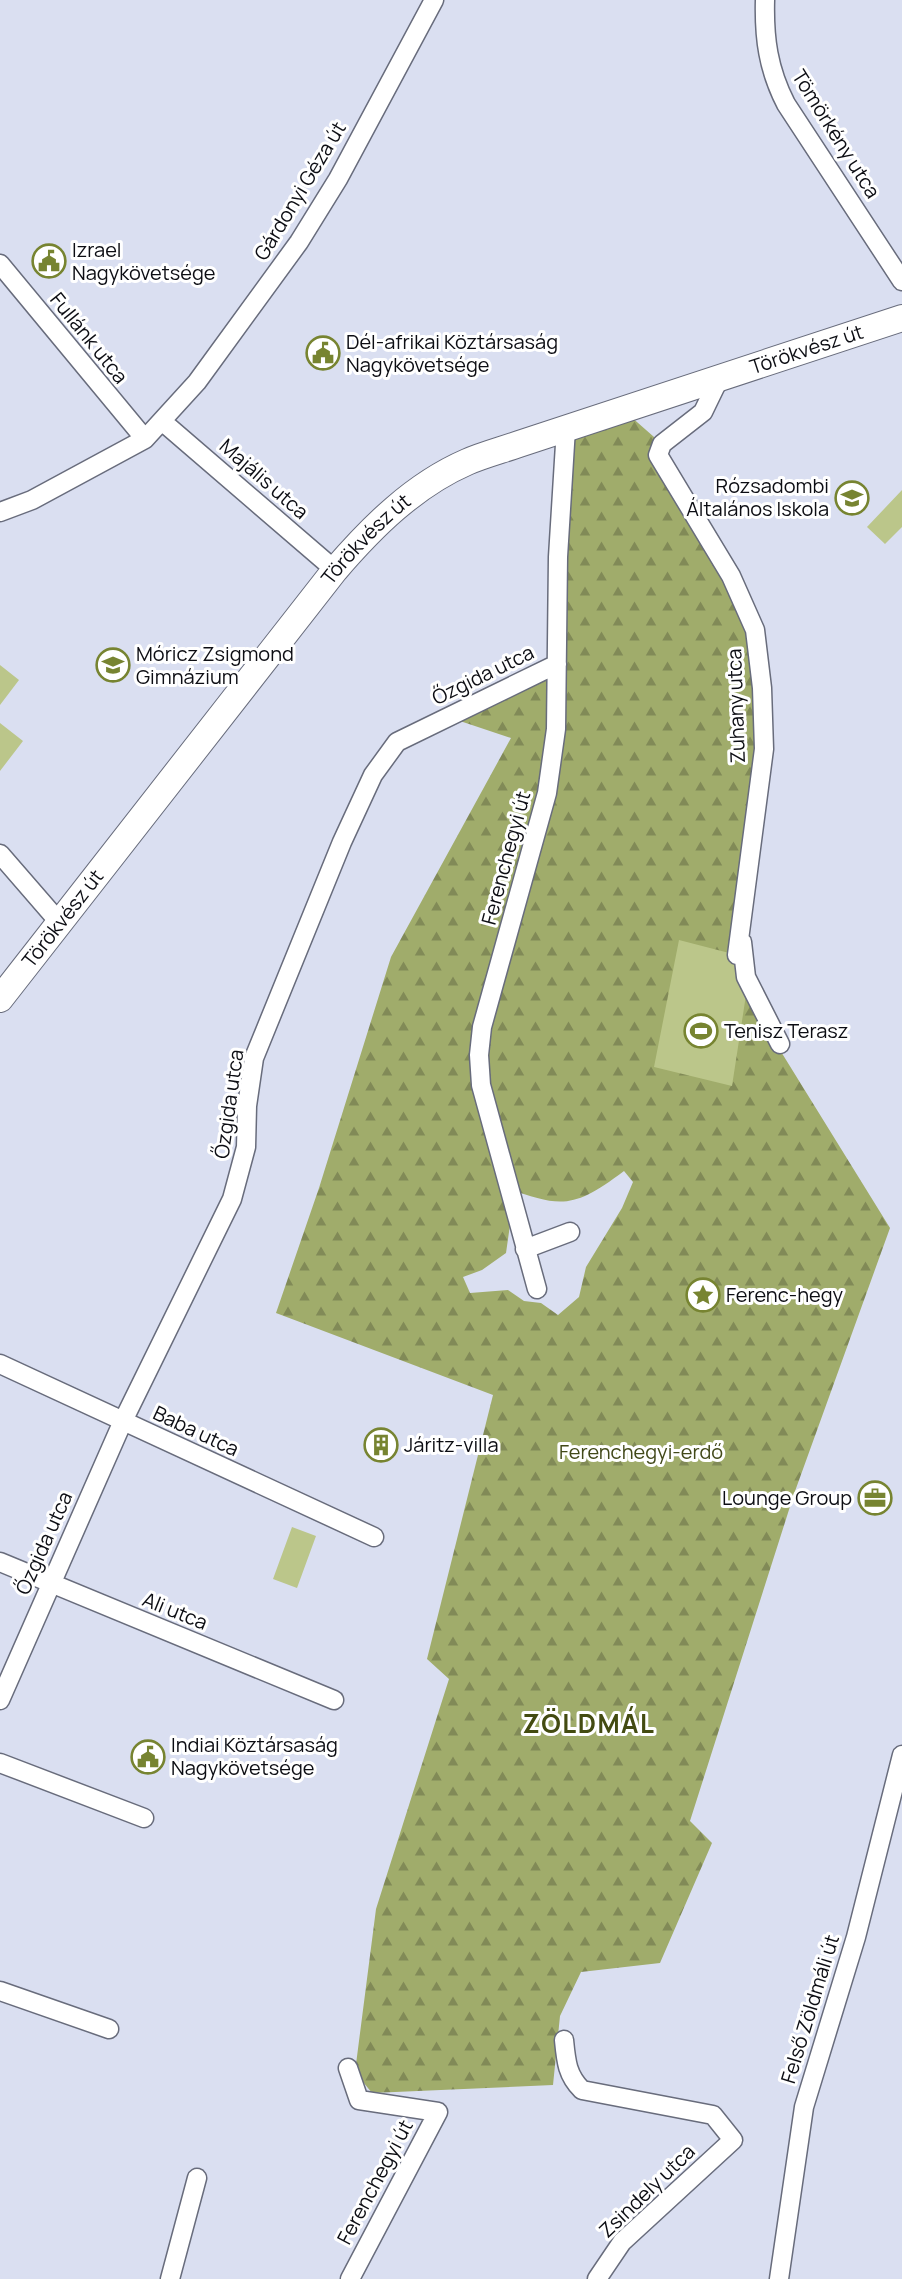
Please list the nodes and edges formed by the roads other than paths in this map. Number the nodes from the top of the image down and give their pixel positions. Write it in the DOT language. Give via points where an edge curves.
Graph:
graph roads {
  1 [pos="434,0"];
  2 [pos="765,0"];
  3 [pos="0,264"];
  4 [pos="902,281"];
  5 [pos="902,318"];
  6 [pos="719,379"];
  7 [pos="164,422"];
  8 [pos="566,428"];
  9 [pos="145,439"];
  10 [pos="0,512"];
  11 [pos="335,570"];
  12 [pos="557,664"];
  13 [pos="0,854"];
  14 [pos="59,922"];
  15 [pos="741,937"];
  16 [pos="737,955"];
  17 [pos="0,999"];
  18 [pos="780,1044"];
  19 [pos="570,1232"];
  20 [pos="525,1249"];
  21 [pos="537,1289"];
  22 [pos="0,1364"];
  23 [pos="123,1421"];
  24 [pos="374,1537"];
  25 [pos="0,1562"];
  26 [pos="50,1584"];
  27 [pos="0,1700"];
  28 [pos="334,1700"];
  29 [pos="902,1755"];
  30 [pos="0,1763"];
  31 [pos="144,1818"];
  32 [pos="0,1991"];
  33 [pos="109,2029"];
  34 [pos="564,2040"];
  35 [pos="348,2068"];
  36 [pos="197,2178"];
  37 [pos="171,2279"];
  38 [pos="350,2279"];
  39 [pos="597,2279"];
  40 [pos="779,2279"];
  1 -- 7 [label="street, Gárdonyi Géza út" via="338,179 299,243"];
  2 -- 4 [label="street, Tömörkény utca" via="767,56 774,81"];
  3 -- 9 [label="street, Fullánk utca"];
  5 -- 6 [label="street, Törökvész út"];
  6 -- 8 [label="street, Törökvész út"];
  6 -- 15 [label="street, Zuhany utca" via="703,412 662,444 658,455 731,576 756,630 764,749"];
  7 -- 9 [label="street, Gárdonyi Géza út"];
  7 -- 11 [label="street, Majális utca"];
  8 -- 11 [label="street, Törökvész út" via="466,462 426,485 365,535"];
  8 -- 12 [label="street, Ferenchegyi út" via="558,557"];
  9 -- 10 [label="street, Gárdonyi Géza út" via="32,500"];
  11 -- 14 [label="street, Törökvész út"];
  12 -- 20 [label="street, Ferenchegyi út" via="556,729 548,793 482,1027 478,1055 481,1085"];
  12 -- 23 [label="street, Őzgida utca" via="397,742 373,775 254,1058 246,1147 232,1199"];
  13 -- 14 [label="street"];
  14 -- 17 [label="street, Törökvész út"];
  15 -- 16 [label="street, Zuhany utca"];
  15 -- 18 [label="street, Zuhany utca" via="746,977"];
  19 -- 20 [label="street"];
  20 -- 21 [label="street, Ferenchegyi út"];
  22 -- 23 [label="street, Baba utca"];
  23 -- 24 [label="street, Baba utca"];
  23 -- 26 [label="street, Őzgida utca"];
  25 -- 26 [label="street, Ali utca"];
  26 -- 27 [label="street, Őzgida utca"];
  26 -- 28 [label="street, Ali utca"];
  29 -- 40 [label="street, Felső Zöldmáli út" via="856,1937 804,2107"];
  30 -- 31 [label="street"];
  32 -- 33 [label="street"];
  34 -- 39 [label="street, Zsindely utca" via="567,2070 582,2091 713,2115 733,2140 622,2242"];
  35 -- 38 [label="street, Ferenchegyi út" via="359,2100 438,2112"];
  36 -- 37 [label="street"];
}
